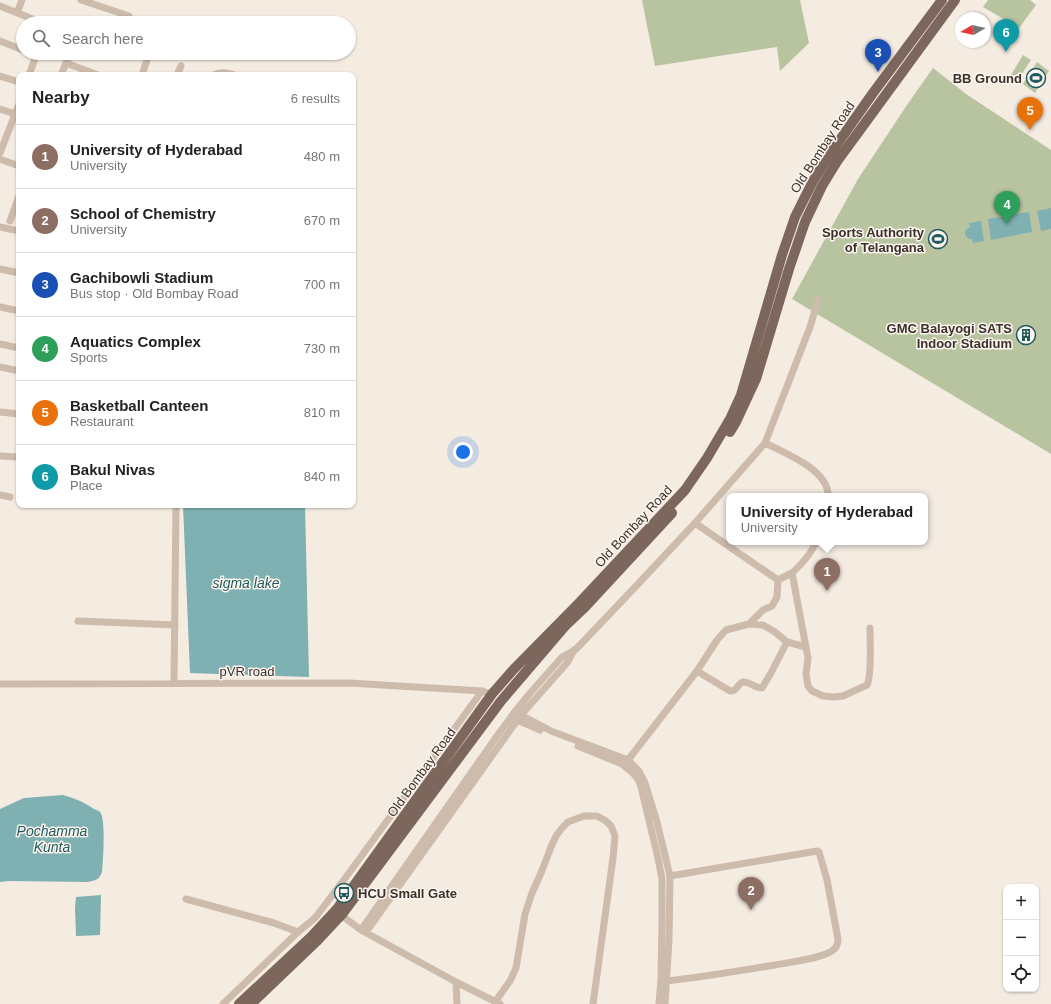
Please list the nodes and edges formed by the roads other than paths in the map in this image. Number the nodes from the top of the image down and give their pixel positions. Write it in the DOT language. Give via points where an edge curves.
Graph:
graph roads {
  1 [pos="22,0"];
  2 [pos="81,0"];
  3 [pos="942,0"];
  4 [pos="955,0"];
  5 [pos="0,6"];
  6 [pos="17,13"];
  7 [pos="25,16"];
  8 [pos="129,16"];
  9 [pos="0,42"];
  10 [pos="16,48"];
  11 [pos="33,60"];
  12 [pos="67,60"];
  13 [pos="147,60"];
  14 [pos="66,63"];
  15 [pos="181,66"];
  16 [pos="899,66"];
  17 [pos="30,72"];
  18 [pos="62,72"];
  19 [pos="90,72"];
  20 [pos="143,72"];
  21 [pos="179,72"];
  22 [pos="0,76"];
  23 [pos="16,81"];
  24 [pos="0,110"];
  25 [pos="15,114"];
  26 [pos="0,153"];
  27 [pos="0,159"];
  28 [pos="16,165"];
  29 [pos="16,204"];
  30 [pos="10,221"];
  31 [pos="0,227"];
  32 [pos="16,230"];
  33 [pos="0,269"];
  34 [pos="16,272"];
  35 [pos="818,300"];
  36 [pos="0,307"];
  37 [pos="16,310"];
  38 [pos="0,344"];
  39 [pos="16,347"];
  40 [pos="0,367"];
  41 [pos="16,370"];
  42 [pos="0,412"];
  43 [pos="16,414"];
  44 [pos="765,443"];
  45 [pos="0,456"];
  46 [pos="16,457"];
  47 [pos="828,493"];
  48 [pos="0,495"];
  49 [pos="10,497"];
  50 [pos="176,508"];
  51 [pos="695,523"];
  52 [pos="726,544"];
  53 [pos="727,545"];
  54 [pos="815,545"];
  55 [pos="792,573"];
  56 [pos="778,580"];
  57 [pos="78,621"];
  58 [pos="749,624"];
  59 [pos="175,625"];
  60 [pos="870,628"];
  61 [pos="787,642"];
  62 [pos="806,647"];
  63 [pos="697,671"];
  64 [pos="174,683"];
  65 [pos="0,684"];
  66 [pos="482,691"];
  67 [pos="492,694"];
  68 [pos="516,716"];
  69 [pos="628,760"];
  70 [pos="670,876"];
  71 [pos="186,899"];
  72 [pos="340,915"];
  73 [pos="298,932"];
  74 [pos="363,932"];
  75 [pos="667,981"];
  76 [pos="456,982"];
  77 [pos="498,1003"];
  78 [pos="223,1004"];
  79 [pos="239,1004"];
  80 [pos="251,1004"];
  81 [pos="457,1004"];
  82 [pos="593,1004"];
  83 [pos="659,1004"];
  84 [pos="665,1004"];
  1 -- 6 [label="street"];
  2 -- 8 [label="street"];
  3 -- 16 [label="main road, Old Bombay Road"];
  4 -- 16 [label="main road, Old Bombay Road"];
  5 -- 6 [label="street"];
  6 -- 7 [label="street"];
  9 -- 10 [label="street"];
  11 -- 17 [label="street"];
  12 -- 14 [label="street"];
  13 -- 20 [label="street"];
  14 -- 18 [label="street"];
  14 -- 19 [label="street"];
  15 -- 21 [label="street"];
  16 -- 67 [label="main road, Old Bombay Road" via="873,93 830,154 794,217 741,395 707,458 685,490"];
  16 -- 72 [label="main road, Old Bombay Road" via="822,186 805,222 756,378 736,422 702,479 566,626 501,701"];
  22 -- 23 [label="street"];
  24 -- 25 [label="street"];
  25 -- 26 [label="street"];
  27 -- 28 [label="street"];
  29 -- 30 [label="street"];
  31 -- 32 [label="street"];
  33 -- 34 [label="street"];
  35 -- 44 [label="street"];
  36 -- 37 [label="street"];
  38 -- 39 [label="street"];
  40 -- 41 [label="street"];
  42 -- 43 [label="street"];
  44 -- 47 [label="street" via="809,466 822,477"];
  44 -- 51 [label="street"];
  45 -- 46 [label="street"];
  48 -- 49 [label="street"];
  50 -- 59 [label="street"];
  51 -- 52 [label="street"];
  51 -- 68 [label="street" via="574,650 562,657 531,692"];
  53 -- 56 [label="street"];
  54 -- 55 [label="street" via="802,564"];
  55 -- 56 [label="street"];
  55 -- 62 [label="street"];
  56 -- 58 [label="street" via="777,597 772,606 763,610"];
  57 -- 59 [label="street"];
  58 -- 61 [label="street" via="763,625"];
  58 -- 63 [label="street" via="726,630 721,634"];
  59 -- 64 [label="street"];
  60 -- 62 [label="street" via="867,685 843,696 823,696 808,686"];
  61 -- 62 [label="street"];
  61 -- 63 [label="street" via="762,688 743,682 732,692"];
  63 -- 69 [label="street"];
  64 -- 65 [label="street, pVR road"];
  64 -- 66 [label="street, pVR road" via="349,683"];
  66 -- 67 [label="street, pVR road"];
  66 -- 73 [label="street" via="316,918"];
  67 -- 79 [label="main road, Old Bombay Road" via="336,909 311,937"];
  68 -- 69 [label="street"];
  68 -- 74 [label="street"];
  68 -- 83 [label="street" via="622,764 639,781 662,879"];
  69 -- 70 [label="street" via="638,770 645,783"];
  70 -- 75 [label="street"];
  70 -- 75 [label="street" via="820,852 838,944 831,952 797,961"];
  71 -- 73 [label="street"];
  72 -- 74 [label="street"];
  72 -- 80 [label="main road, Old Bombay Road" via="316,942"];
  73 -- 78 [label="street"];
  74 -- 76 [label="street"];
  75 -- 84 [label="street"];
  76 -- 77 [label="street"];
  76 -- 81 [label="street"];
  77 -- 82 [label="street" via="516,968 525,914 556,836 568,822 584,816 597,816 611,826 615,836"];
}
